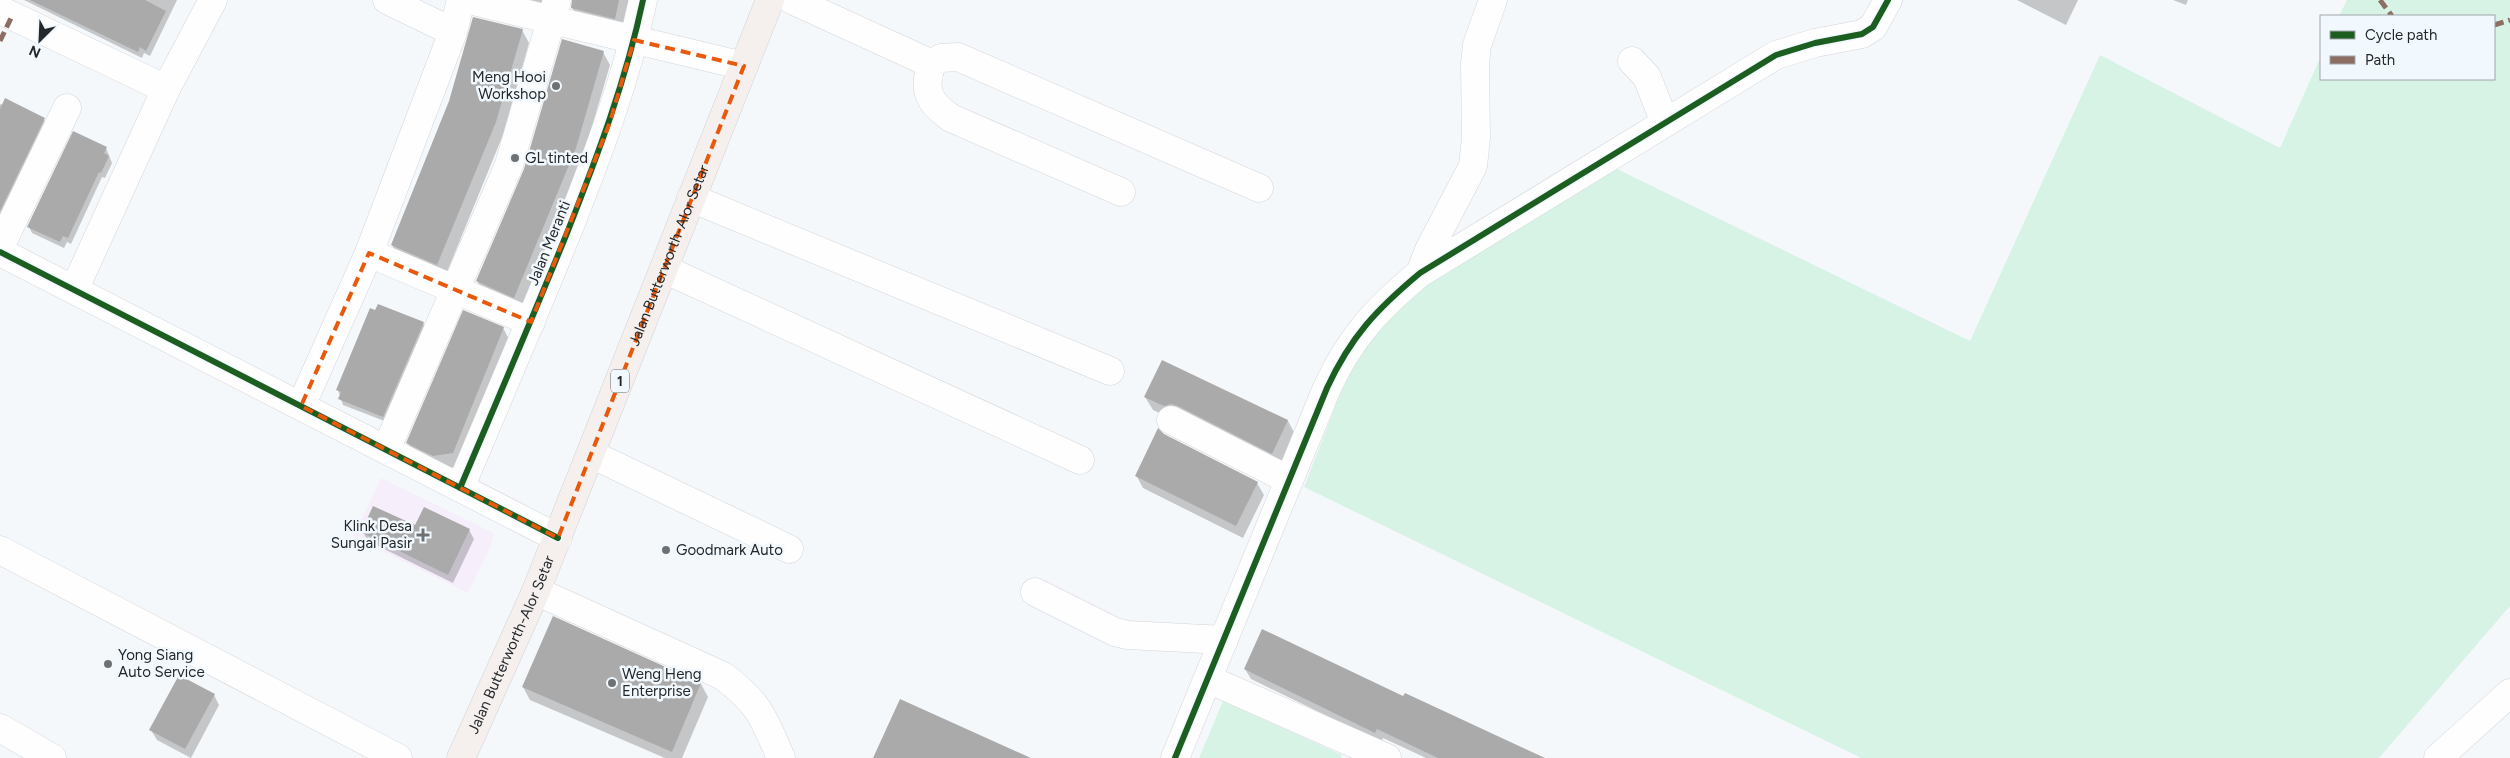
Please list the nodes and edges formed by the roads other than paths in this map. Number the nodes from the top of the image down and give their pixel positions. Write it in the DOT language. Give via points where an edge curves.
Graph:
graph roads {
  1 [pos="387,0"];
  2 [pos="462,0"];
  3 [pos="469,0"];
  4 [pos="643,0"];
  5 [pos="770,0"];
  6 [pos="792,0"];
  7 [pos="1493,0"];
  8 [pos="1888,0"];
  9 [pos="204,3"];
  10 [pos="0,10"];
  11 [pos="555,10"];
  12 [pos="453,32"];
  13 [pos="634,40"];
  14 [pos="1632,60"];
  15 [pos="932,64"];
  16 [pos="744,66"];
  17 [pos="166,89"];
  18 [pos="66,108"];
  19 [pos="1665,123"];
  20 [pos="1259,188"];
  21 [pos="1121,192"];
  22 [pos="692,198"];
  23 [pos="0,247"];
  24 [pos="0,252"];
  25 [pos="369,253"];
  26 [pos="664,269"];
  27 [pos="1420,273"];
  28 [pos="74,290"];
  29 [pos="456,291"];
  30 [pos="531,322"];
  31 [pos="1110,371"];
  32 [pos="301,406"];
  33 [pos="1171,420"];
  34 [pos="386,450"];
  35 [pos="591,454"];
  36 [pos="1080,460"];
  37 [pos="1290,480"];
  38 [pos="460,488"];
  39 [pos="558,538"];
  40 [pos="789,549"];
  41 [pos="0,550"];
  42 [pos="536,591"];
  43 [pos="1034,592"];
  44 [pos="1224,640"];
  45 [pos="1208,679"];
  46 [pos="2510,693"];
  47 [pos="0,728"];
  48 [pos="52,758"];
  49 [pos="398,758"];
  50 [pos="461,758"];
  51 [pos="782,758"];
  52 [pos="1175,758"];
  53 [pos="1387,758"];
  54 [pos="2438,758"];
  1 -- 12 [label="street"];
  2 -- 12 [label="street"];
  3 -- 11 [label="street"];
  4 -- 13 [label="street, Jalan Meranti"];
  5 -- 16 [label="main road, Jalan Butterworth-Alor Setar / 1"];
  6 -- 15 [label="street"];
  7 -- 27 [label="street" via="1477,45 1473,166"];
  8 -- 19 [label="street" via="1874,27 1862,34 1814,43 1776,55"];
  9 -- 17 [label="street"];
  10 -- 17 [label="street"];
  11 -- 13 [label="street"];
  11 -- 29 [label="street" via="509,165"];
  12 -- 25 [label="street"];
  13 -- 16 [label="street"];
  13 -- 30 [label="street, Jalan Meranti" via="610,122"];
  14 -- 19 [label="street" via="1647,77"];
  15 -- 20 [label="street" via="941,58 958,57"];
  15 -- 21 [label="street" via="927,77 928,91 936,107 951,118"];
  16 -- 22 [label="main road, Jalan Butterworth-Alor Setar / 1"];
  17 -- 28 [label="street"];
  18 -- 23 [label="street"];
  19 -- 27 [label="street"];
  22 -- 26 [label="main road, Jalan Butterworth-Alor Setar / 1"];
  22 -- 31 [label="street"];
  24 -- 28 [label="street"];
  25 -- 29 [label="street"];
  25 -- 32 [label="street"];
  26 -- 35 [label="main road, Jalan Butterworth-Alor Setar / 1"];
  26 -- 36 [label="street"];
  27 -- 37 [label="street" via="1383,303 1341,357"];
  28 -- 32 [label="street"];
  29 -- 30 [label="street"];
  29 -- 34 [label="street"];
  30 -- 38 [label="street, Jalan Meranti"];
  32 -- 34 [label="street"];
  33 -- 37 [label="street"];
  34 -- 38 [label="street"];
  35 -- 39 [label="main road, Jalan Butterworth-Alor Setar / 1"];
  35 -- 40 [label="street"];
  37 -- 44 [label="street"];
  38 -- 39 [label="street"];
  39 -- 42 [label="main road, Jalan Butterworth-Alor Setar / 1"];
  41 -- 49 [label="street"];
  42 -- 50 [label="main road, Jalan Butterworth-Alor Setar / 1"];
  42 -- 51 [label="street" via="723,676 760,709"];
  43 -- 44 [label="street" via="1115,632"];
  44 -- 45 [label="street"];
  45 -- 52 [label="street"];
  45 -- 53 [label="street"];
  46 -- 54 [label="street"];
  47 -- 48 [label="street"];
}
